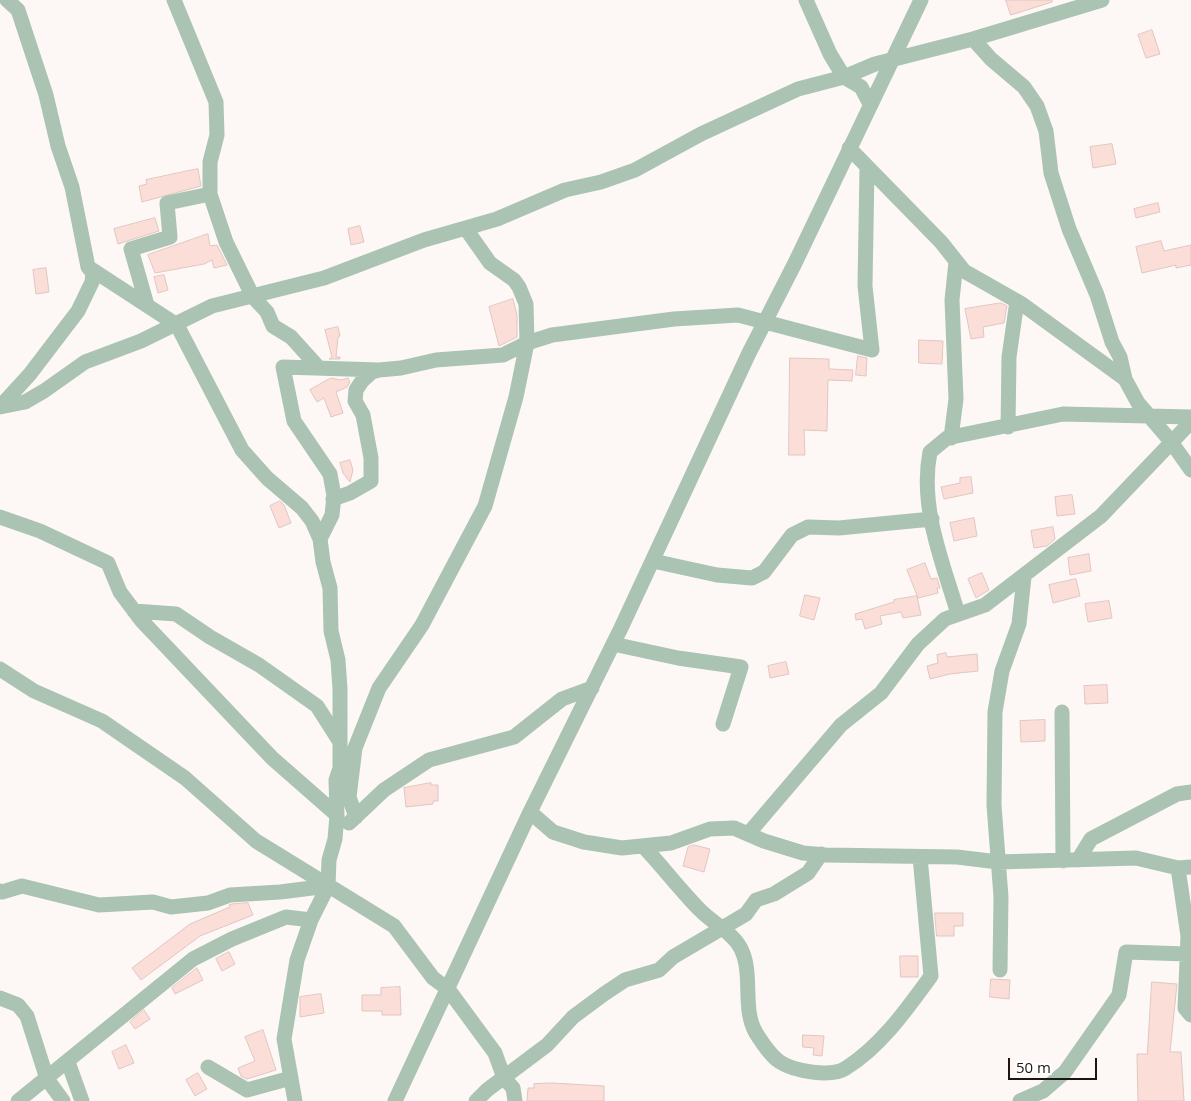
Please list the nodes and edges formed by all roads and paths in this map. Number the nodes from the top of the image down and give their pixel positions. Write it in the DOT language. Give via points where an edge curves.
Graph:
graph roads {
  1 [pos="7,0"];
  2 [pos="174,0"];
  3 [pos="806,0"];
  4 [pos="921,0"];
  5 [pos="1102,0"];
  6 [pos="973,39"];
  7 [pos="893,61"];
  8 [pos="844,77"];
  9 [pos="870,104"];
  10 [pos="849,148"];
  11 [pos="867,168"];
  12 [pos="210,194"];
  13 [pos="466,229"];
  14 [pos="956,262"];
  15 [pos="88,267"];
  16 [pos="253,297"];
  17 [pos="1017,301"];
  18 [pos="147,305"];
  19 [pos="765,322"];
  20 [pos="177,325"];
  21 [pos="527,343"];
  22 [pos="319,368"];
  23 [pos="379,370"];
  24 [pos="1125,379"];
  25 [pos="0,407"];
  26 [pos="1148,416"];
  27 [pos="1191,417"];
  28 [pos="1191,422"];
  29 [pos="1008,427"];
  30 [pos="951,438"];
  31 [pos="1172,443"];
  32 [pos="1191,470"];
  33 [pos="333,499"];
  34 [pos="0,517"];
  35 [pos="932,519"];
  36 [pos="320,539"];
  37 [pos="652,561"];
  38 [pos="1024,577"];
  39 [pos="134,611"];
  40 [pos="958,614"];
  41 [pos="613,644"];
  42 [pos="0,669"];
  43 [pos="592,688"];
  44 [pos="1062,712"];
  45 [pos="723,724"];
  46 [pos="341,743"];
  47 [pos="1191,792"];
  48 [pos="530,812"];
  49 [pos="337,815"];
  50 [pos="356,817"];
  51 [pos="748,834"];
  52 [pos="336,836"];
  53 [pos="643,846"];
  54 [pos="821,854"];
  55 [pos="920,856"];
  56 [pos="1071,861"];
  57 [pos="998,862"];
  58 [pos="1185,867"];
  59 [pos="328,886"];
  60 [pos="0,891"];
  61 [pos="311,920"];
  62 [pos="723,929"];
  63 [pos="1190,936"];
  64 [pos="1187,954"];
  65 [pos="1000,970"];
  66 [pos="448,989"];
  67 [pos="0,998"];
  68 [pos="1191,1015"];
  69 [pos="68,1062"];
  70 [pos="208,1067"];
  71 [pos="292,1078"];
  72 [pos="504,1078"];
  73 [pos="47,1079"];
  74 [pos="18,1101"];
  75 [pos="63,1101"];
  76 [pos="82,1101"];
  77 [pos="295,1101"];
  78 [pos="395,1101"];
  79 [pos="476,1101"];
  80 [pos="515,1101"];
  81 [pos="1020,1101"];
  1 -- 15 [label="street" via="18,10 46,95 72,187"];
  2 -- 12 [label="street" via="216,102 217,136 210,162"];
  3 -- 8 [label="street"];
  4 -- 7 [label="street"];
  5 -- 6 [label="street"];
  6 -- 7 [label="street"];
  6 -- 24 [label="street" via="1024,88 1037,106 1069,229 1120,357"];
  7 -- 8 [label="street" via="875,64"];
  7 -- 9 [label="street"];
  8 -- 9 [label="street" via="861,87"];
  8 -- 13 [label="street" via="798,89 701,134 635,170 565,190"];
  9 -- 10 [label="street"];
  10 -- 11 [label="street"];
  10 -- 19 [label="street"];
  11 -- 14 [label="street" via="941,242"];
  11 -- 19 [label="street" via="865,286 872,350"];
  12 -- 16 [label="street" via="226,242"];
  12 -- 18 [label="street" via="167,203 170,237 131,249"];
  13 -- 16 [label="street" via="424,240 324,278"];
  13 -- 21 [label="street" via="490,262 519,287 526,304"];
  14 -- 17 [label="street" via="964,271"];
  14 -- 30 [label="street" via="952,300 956,399"];
  15 -- 18 [label="street"];
  15 -- 25 [label="street" via="93,273 92,282 78,311"];
  16 -- 20 [label="street" via="212,306"];
  16 -- 22 [label="street" via="267,312 273,326 291,337"];
  17 -- 24 [label="street"];
  17 -- 29 [label="street" via="1009,357"];
  18 -- 20 [label="street"];
  19 -- 21 [label="street" via="738,315 674,319 552,335"];
  19 -- 37 [label="street"];
  20 -- 25 [label="street" via="85,362 25,402"];
  20 -- 36 [label="street" via="242,450 267,478 302,508"];
  21 -- 23 [label="street" via="504,355 436,360"];
  21 -- 50 [label="street" via="516,397 485,506 422,625 379,688 356,748 349,797"];
  22 -- 23 [label="street"];
  22 -- 33 [label="street" via="284,367 291,412 330,474"];
  23 -- 33 [label="street" via="362,381 356,390 355,400 363,415 371,458 370,481"];
  24 -- 26 [label="street"];
  26 -- 27 [label="street"];
  26 -- 29 [label="street" via="1063,414"];
  26 -- 31 [label="street"];
  28 -- 31 [label="street"];
  29 -- 30 [label="street"];
  30 -- 35 [label="street" via="930,452 927,469"];
  31 -- 32 [label="street"];
  31 -- 38 [label="street" via="1101,516"];
  33 -- 36 [label="street" via="332,515"];
  34 -- 39 [label="street" via="40,531 108,563 120,592"];
  35 -- 37 [label="street" via="839,528 808,527 792,535 764,572 752,578 716,575"];
  35 -- 40 [label="street" via="934,539"];
  36 -- 46 [label="street" via="322,562 330,588"];
  37 -- 41 [label="street"];
  38 -- 40 [label="street" via="985,605"];
  38 -- 57 [label="street" via="1019,624 1002,671 995,712 994,805"];
  39 -- 46 [label="street" via="176,614 260,665 317,706"];
  39 -- 49 [label="street" via="272,758"];
  40 -- 51 [label="street" via="945,619 918,644 881,693 841,725"];
  41 -- 43 [label="street"];
  41 -- 45 [label="street" via="741,667"];
  42 -- 59 [label="street" via="34,691 102,721 184,778 256,841"];
  43 -- 48 [label="street"];
  43 -- 50 [label="street" via="562,699 514,737 429,760 384,790"];
  44 -- 56 [label="street"];
  46 -- 49 [label="street" via="335,787"];
  47 -- 56 [label="street" via="1177,794 1092,839"];
  48 -- 53 [label="street" via="553,832 584,842 622,848"];
  48 -- 66 [label="street"];
  49 -- 52 [label="street"];
  50 -- 52 [label="street"];
  51 -- 53 [label="street" via="734,828 710,829 671,843"];
  51 -- 54 [label="street" via="804,853"];
  52 -- 59 [label="street" via="329,860"];
  53 -- 62 [label="street" via="702,912"];
  54 -- 55 [label="street"];
  54 -- 62 [label="street" via="808,873 774,894 756,900 746,914"];
  55 -- 57 [label="street"];
  55 -- 62 [label="street" via="931,976 902,1016 844,1070 811,1073 780,1062 755,1032 742,950"];
  56 -- 57 [label="street"];
  56 -- 58 [label="street" via="1136,858"];
  57 -- 65 [label="street"];
  58 -- 63 [label="street"];
  59 -- 60 [label="street" via="230,895 208,903 171,908 154,902 99,905 22,886"];
  59 -- 61 [label="street"];
  59 -- 66 [label="street" via="394,926 433,978"];
  61 -- 69 [label="street" via="286,917 193,959"];
  61 -- 71 [label="street" via="295,966 284,1039"];
  62 -- 72 [label="street" via="673,957 659,970 625,980 572,1018 547,1045"];
  63 -- 64 [label="street"];
  64 -- 68 [label="street" via="1185,1008"];
  64 -- 81 [label="street" via="1126,952 1119,994 1065,1072 1043,1091"];
  66 -- 72 [label="street" via="495,1053"];
  66 -- 78 [label="street"];
  67 -- 73 [label="street" via="18,1005 28,1016"];
  69 -- 73 [label="street"];
  69 -- 76 [label="street"];
  70 -- 71 [label="street" via="248,1090"];
  71 -- 77 [label="street"];
  72 -- 79 [label="street"];
  72 -- 80 [label="street" via="514,1088"];
  73 -- 74 [label="street"];
  73 -- 75 [label="street"];
}
